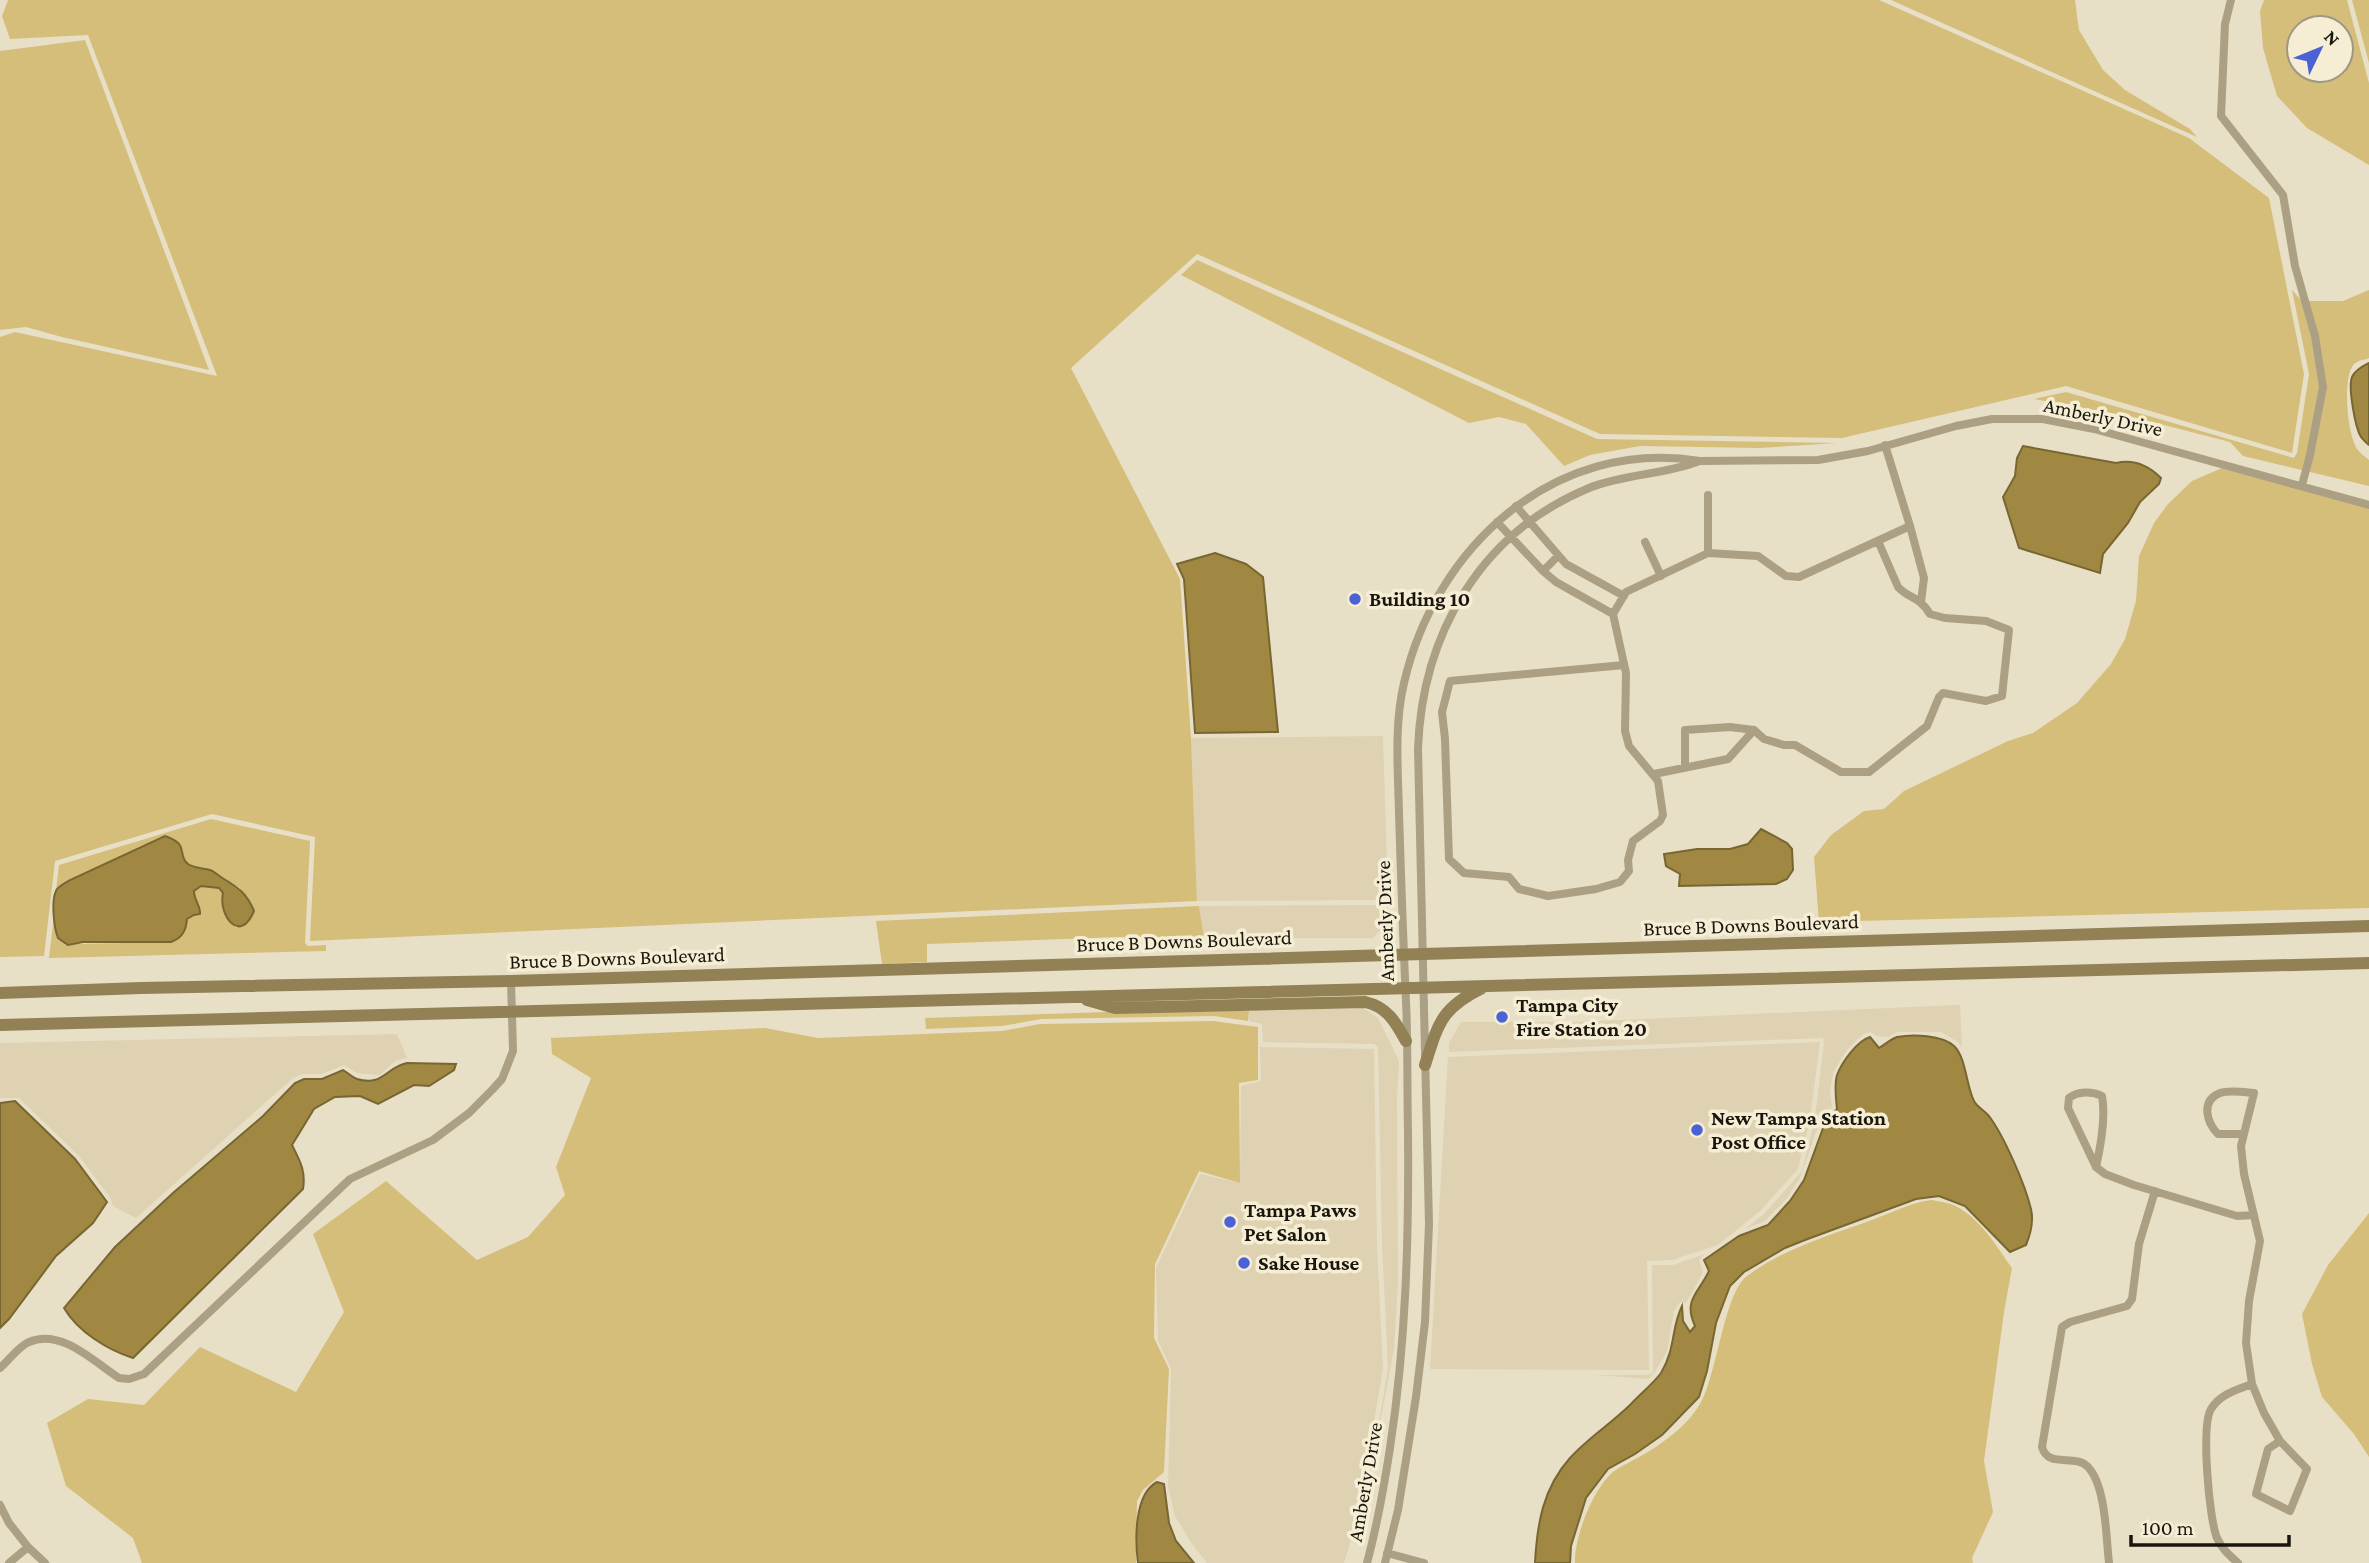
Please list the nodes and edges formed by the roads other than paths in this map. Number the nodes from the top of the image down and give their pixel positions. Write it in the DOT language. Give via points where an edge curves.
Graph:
graph roads {
  1 [pos="2231,0"];
  2 [pos="1885,445"];
  3 [pos="1700,461"];
  4 [pos="2302,485"];
  5 [pos="1708,495"];
  6 [pos="2369,505"];
  7 [pos="1516,506"];
  8 [pos="1497,522"];
  9 [pos="1530,522"];
  10 [pos="1910,526"];
  11 [pos="1511,537"];
  12 [pos="1878,541"];
  13 [pos="1644,542"];
  14 [pos="1708,553"];
  15 [pos="1558,556"];
  16 [pos="1543,571"];
  17 [pos="1661,576"];
  18 [pos="1624,596"];
  19 [pos="1921,602"];
  20 [pos="1613,614"];
  21 [pos="1624,665"];
  22 [pos="1754,730"];
  23 [pos="1685,766"];
  24 [pos="1654,775"];
  25 [pos="2369,926"];
  26 [pos="1404,953"];
  27 [pos="1423,953"];
  28 [pos="2369,963"];
  29 [pos="510,981"];
  30 [pos="1488,986"];
  31 [pos="1405,987"];
  32 [pos="1423,987"];
  33 [pos="0,993"];
  34 [pos="1076,997"];
  35 [pos="512,1012"];
  36 [pos="0,1025"];
  37 [pos="1406,1041"];
  38 [pos="1425,1065"];
  39 [pos="2244,1134"];
  40 [pos="2096,1167"];
  41 [pos="2155,1191"];
  42 [pos="2254,1215"];
  43 [pos="0,1368"];
  44 [pos="2252,1384"];
  45 [pos="2280,1441"];
  46 [pos="0,1505"];
  47 [pos="28,1548"];
  48 [pos="1370,1552"];
  49 [pos="1386,1558"];
  50 [pos="9,1563"];
  51 [pos="45,1563"];
  52 [pos="1367,1563"];
  53 [pos="1424,1563"];
  54 [pos="2109,1563"];
  55 [pos="2238,1563"];
  1 -- 4 [label="street" via="2225,24 2221,116 2283,195 2323,387"];
  2 -- 3 [label="street, Amberly Drive" via="1818,460"];
  2 -- 4 [label="street, Amberly Drive" via="1992,419 2043,419"];
  2 -- 10 [label="street"];
  3 -- 7 [label="street, Amberly Drive" via="1644,458 1599,466 1556,482"];
  3 -- 9 [label="street, Amberly Drive" via="1591,487"];
  4 -- 6 [label="street, Amberly Drive"];
  5 -- 14 [label="street"];
  7 -- 8 [label="street, Amberly Drive"];
  7 -- 9 [label="street"];
  8 -- 11 [label="street"];
  8 -- 26 [label="street, Amberly Drive" via="1442,586 1420,629 1403,685 1398,740"];
  9 -- 11 [label="street, Amberly Drive"];
  9 -- 15 [label="street"];
  10 -- 12 [label="street"];
  10 -- 19 [label="street" via="1924,578"];
  11 -- 16 [label="street"];
  11 -- 27 [label="street, Amberly Drive" via="1471,582 1447,620 1422,696 1418,749"];
  12 -- 14 [label="street" via="1799,577 1786,576 1758,556"];
  12 -- 19 [label="street" via="1898,587"];
  13 -- 17 [label="street"];
  14 -- 17 [label="street"];
  15 -- 16 [label="street"];
  15 -- 18 [label="street"];
  16 -- 20 [label="street"];
  17 -- 18 [label="street"];
  18 -- 20 [label="street"];
  19 -- 22 [label="street" via="1930,614 1986,621 2009,629 2002,696 1986,701 1943,693 1927,726 1869,772 1841,772 1795,745 1764,739"];
  20 -- 21 [label="street"];
  21 -- 24 [label="street" via="1629,746"];
  21 -- 24 [label="street" via="1450,681 1442,712 1448,859 1464,873 1509,877 1519,889 1548,896 1620,882 1629,871 1633,841 1663,815"];
  22 -- 23 [label="street" via="1728,759"];
  22 -- 23 [label="street" via="1685,730"];
  23 -- 24 [label="street"];
  25 -- 27 [label="main road, Bruce B Downs Boulevard"];
  26 -- 27 [label="main road, Bruce B Downs Boulevard"];
  26 -- 29 [label="main road, Bruce B Downs Boulevard"];
  26 -- 31 [label="street, Amberly Drive"];
  27 -- 32 [label="street, Amberly Drive"];
  28 -- 30 [label="main road"];
  29 -- 33 [label="main road, Bruce B Downs Boulevard"];
  29 -- 35 [label="street"];
  30 -- 32 [label="main road"];
  30 -- 38 [label="main road" via="1448,1010"];
  31 -- 32 [label="main road"];
  31 -- 34 [label="main road"];
  31 -- 37 [label="street, Amberly Drive"];
  32 -- 38 [label="street, Amberly Drive"];
  34 -- 35 [label="main road"];
  34 -- 37 [label="main road" via="1115,1008 1365,1002 1387,1012"];
  35 -- 36 [label="main road"];
  35 -- 43 [label="street" via="513,1051 508,1067 469,1113 433,1140 350,1179 144,1374 119,1378 61,1340 43,1338 27,1342"];
  37 -- 48 [label="street, Amberly Drive" via="1404,1325 1395,1411"];
  38 -- 49 [label="street, Amberly Drive" via="1429,1224 1425,1322 1398,1510"];
  39 -- 39 [label="street" via="2254,1093 2222,1092 2211,1098 2209,1125 2218,1135"];
  39 -- 42 [label="street" via="2244,1174"];
  40 -- 40 [label="street" via="2068,1108 2069,1098 2076,1093 2102,1096"];
  40 -- 41 [label="street"];
  41 -- 42 [label="street" via="2237,1216"];
  41 -- 54 [label="street" via="2139,1244 2132,1299 2127,1306 2062,1327 2042,1447 2050,1459 2079,1460 2098,1482"];
  42 -- 44 [label="street" via="2259,1241 2246,1343"];
  44 -- 45 [label="street"];
  44 -- 55 [label="street" via="2219,1397 2209,1411 2205,1438 2216,1535 2223,1550"];
  45 -- 45 [label="street" via="2307,1469 2290,1511 2256,1494 2268,1449"];
  46 -- 47 [label="street"];
  47 -- 50 [label="street"];
  47 -- 51 [label="street"];
  48 -- 49 [label="street"];
  48 -- 52 [label="street, Amberly Drive"];
  49 -- 53 [label="street"];
}
